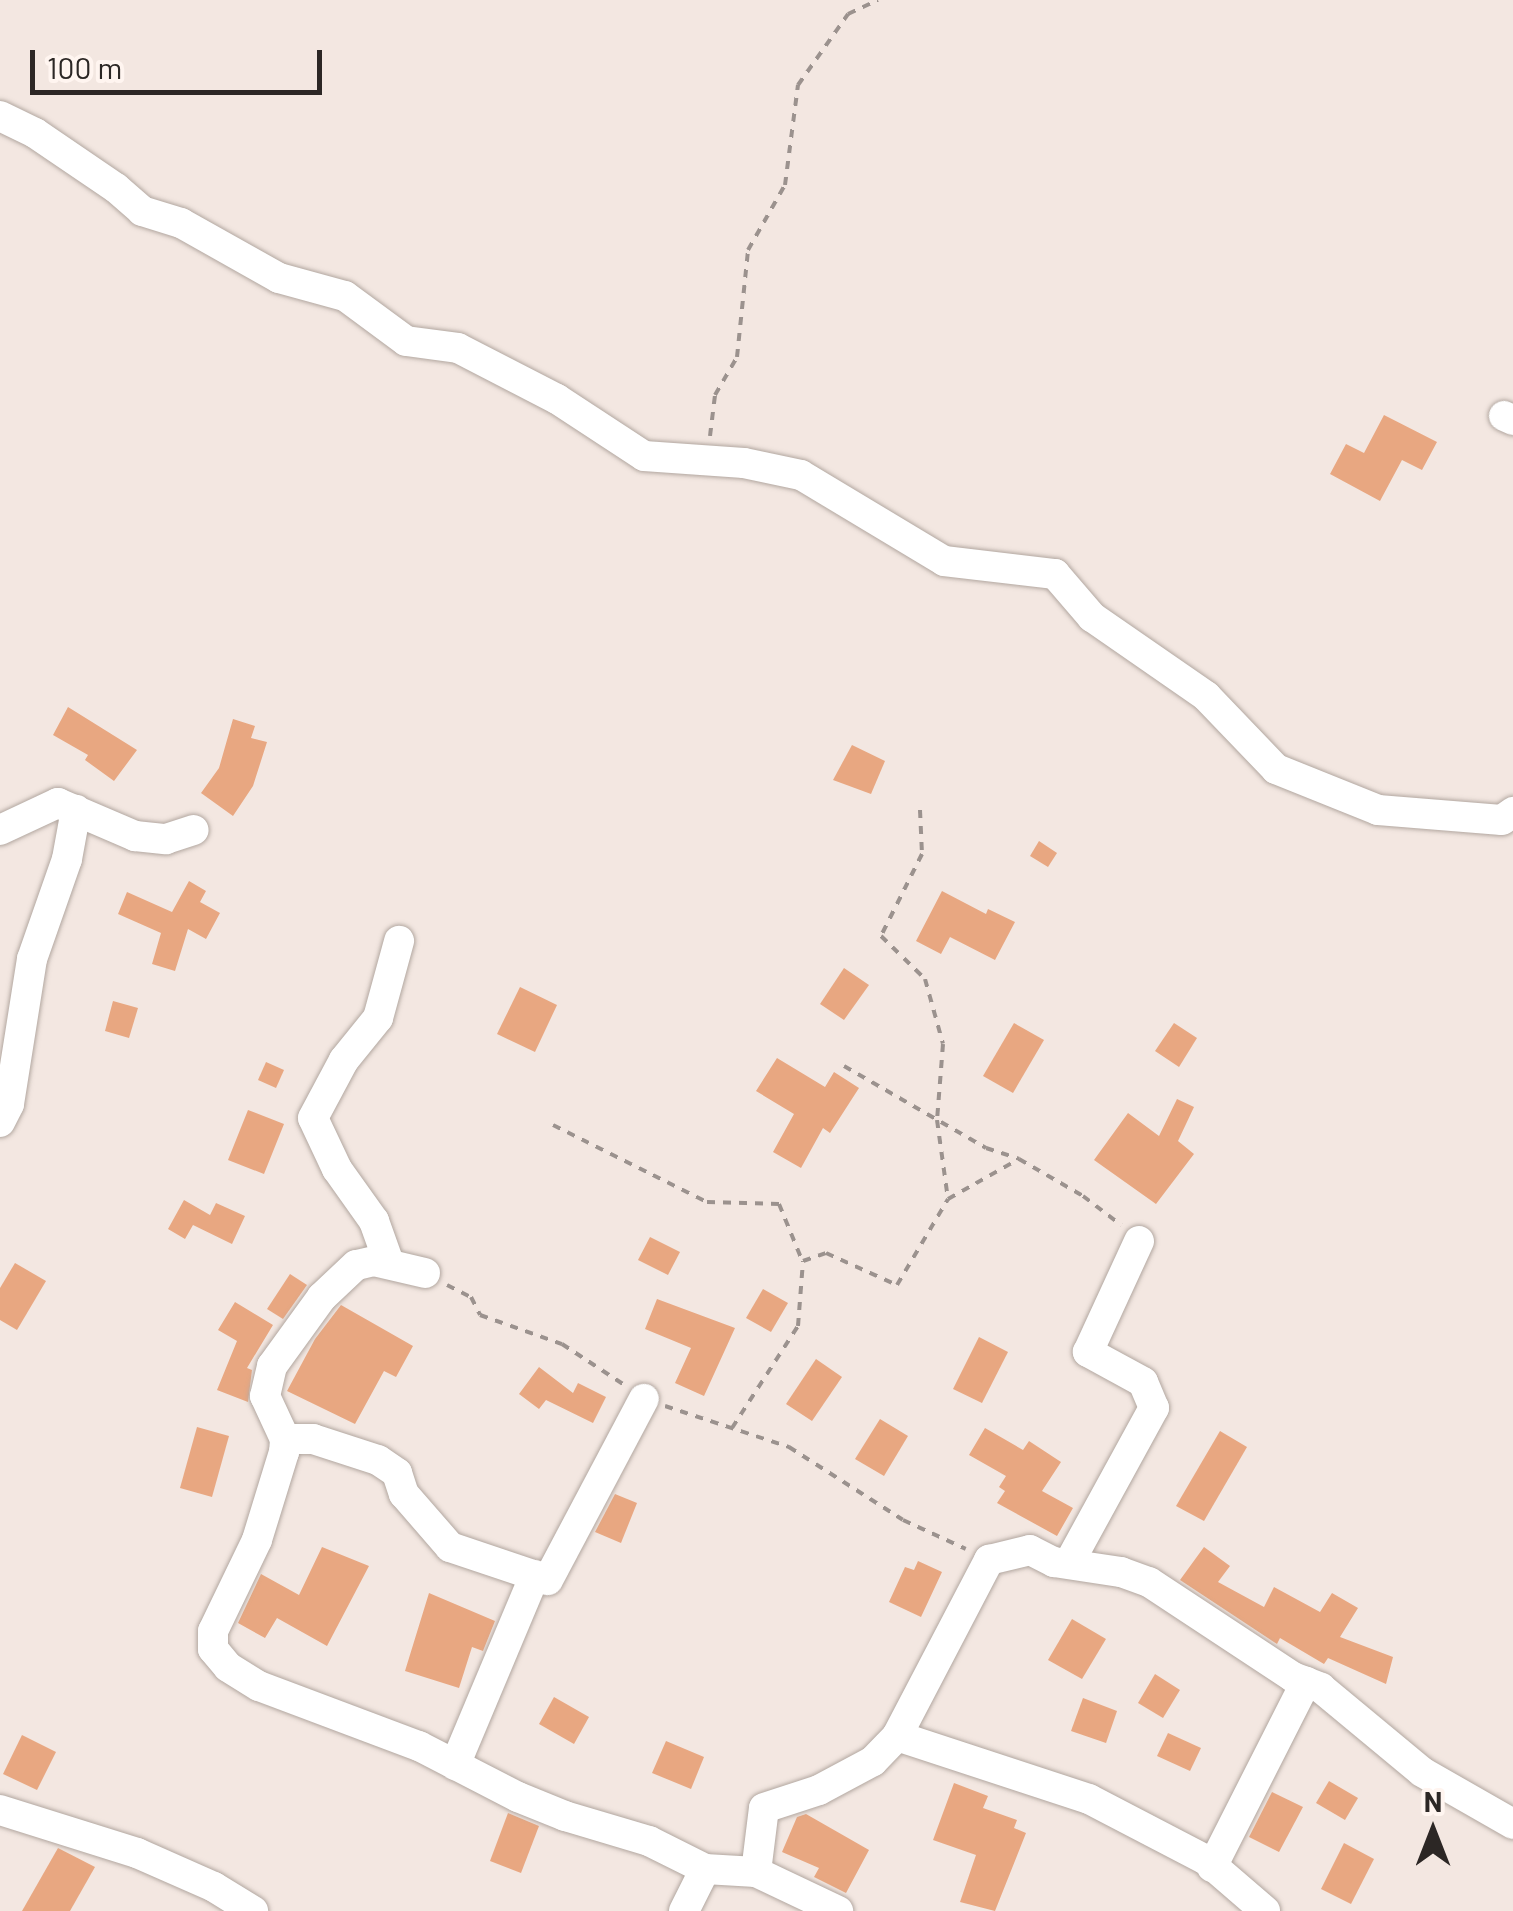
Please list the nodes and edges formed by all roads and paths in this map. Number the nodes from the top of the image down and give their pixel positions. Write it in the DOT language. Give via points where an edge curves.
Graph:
graph roads {
  1 [pos="878,0"];
  2 [pos="0,116"];
  3 [pos="706,460"];
  4 [pos="76,810"];
  5 [pos="920,810"];
  6 [pos="1513,812"];
  7 [pos="0,830"];
  8 [pos="194,830"];
  9 [pos="399,942"];
  10 [pos="844,1066"];
  11 [pos="937,1120"];
  12 [pos="0,1122"];
  13 [pos="553,1125"];
  14 [pos="1019,1158"];
  15 [pos="948,1199"];
  16 [pos="1139,1241"];
  17 [pos="803,1262"];
  18 [pos="389,1263"];
  19 [pos="425,1273"];
  20 [pos="644,1399"];
  21 [pos="732,1428"];
  22 [pos="285,1439"];
  23 [pos="989,1560"];
  24 [pos="1069,1563"];
  25 [pos="536,1575"];
  26 [pos="1306,1682"];
  27 [pos="897,1736"];
  28 [pos="455,1765"];
  29 [pos="0,1810"];
  30 [pos="1513,1824"];
  31 [pos="1212,1867"];
  32 [pos="705,1869"];
  33 [pos="756,1872"];
  34 [pos="254,1911"];
  35 [pos="684,1911"];
  36 [pos="838,1911"];
  37 [pos="1265,1911"];
  1 -- 3 [label="path" via="848,14 798,85 785,184 748,250 738,357 715,395"];
  2 -- 3 [label="street" via="100,177 142,212 181,224 278,278 345,296 406,341 458,348 644,456"];
  3 -- 6 [label="street" via="802,475 944,561 1055,574 1092,616 1206,696 1276,770 1378,810 1502,820"];
  4 -- 7 [label="street" via="58,804"];
  4 -- 8 [label="street" via="135,836 166,839"];
  4 -- 12 [label="street" via="32,959 9,1104"];
  5 -- 11 [label="path" via="922,854 881,936 924,979 942,1044"];
  9 -- 18 [label="street" via="378,1018 344,1060 313,1118 337,1169 374,1221"];
  10 -- 11 [label="path"];
  11 -- 14 [label="path"];
  11 -- 15 [label="path"];
  13 -- 17 [label="path" via="707,1202 779,1204"];
  14 -- 15 [label="path"];
  14 -- 16 [label="path" via="1083,1196"];
  15 -- 17 [label="path" via="897,1285 826,1253"];
  16 -- 24 [label="street" via="1088,1352 1143,1382 1154,1408"];
  17 -- 21 [label="path" via="798,1326"];
  18 -- 19 [label="street"];
  18 -- 22 [label="street" via="356,1265 286,1342 264,1396"];
  19 -- 20 [label="path" via="471,1298 480,1315 562,1344"];
  20 -- 21 [label="path"];
  20 -- 25 [label="street" via="548,1580"];
  21 -- 23 [label="path" via="789,1447 902,1520"];
  22 -- 25 [label="street" via="313,1439 378,1460 397,1474 404,1494 450,1547"];
  22 -- 28 [label="street" via="257,1540 212,1632 213,1649 260,1686"];
  23 -- 24 [label="street" via="1030,1550"];
  23 -- 27 [label="street"];
  24 -- 26 [label="street" via="1150,1582"];
  25 -- 28 [label="street"];
  26 -- 30 [label="street" via="1422,1772"];
  26 -- 31 [label="street"];
  27 -- 31 [label="street" via="1089,1799"];
  27 -- 33 [label="street" via="873,1761 764,1808"];
  28 -- 32 [label="street" via="518,1797 649,1840"];
  29 -- 34 [label="street" via="137,1853"];
  31 -- 37 [label="street"];
  32 -- 33 [label="street"];
  32 -- 35 [label="street"];
  33 -- 36 [label="street"];
}
